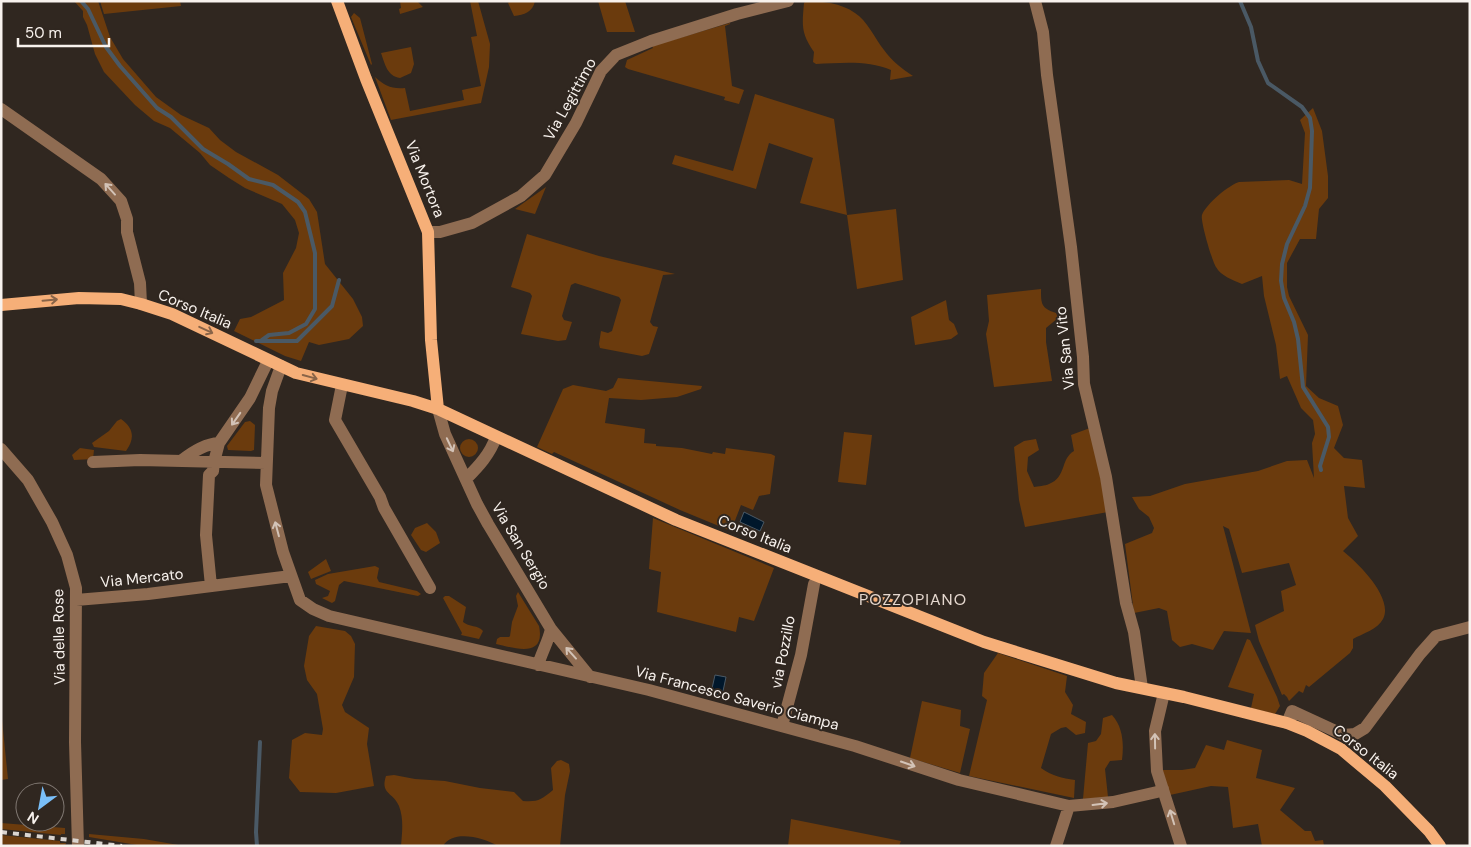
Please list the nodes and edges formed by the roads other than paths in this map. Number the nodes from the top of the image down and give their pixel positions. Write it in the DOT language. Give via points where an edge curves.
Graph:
graph roads {
  1 [pos="337,1"];
  2 [pos="788,1"];
  3 [pos="1035,1"];
  4 [pos="1,110"];
  5 [pos="428,232"];
  6 [pos="141,304"];
  7 [pos="1,305"];
  8 [pos="268,361"];
  9 [pos="281,366"];
  10 [pos="342,385"];
  11 [pos="259,402"];
  12 [pos="438,409"];
  13 [pos="496,437"];
  14 [pos="219,443"];
  15 [pos="1,449"];
  16 [pos="181,461"];
  17 [pos="93,462"];
  18 [pos="214,462"];
  19 [pos="266,463"];
  20 [pos="466,479"];
  21 [pos="291,576"];
  22 [pos="814,584"];
  23 [pos="211,586"];
  24 [pos="430,588"];
  25 [pos="76,600"];
  26 [pos="1470,626"];
  27 [pos="551,629"];
  28 [pos="538,665"];
  29 [pos="590,677"];
  30 [pos="1142,688"];
  31 [pos="1164,693"];
  32 [pos="1286,723"];
  33 [pos="782,726"];
  34 [pos="1163,789"];
  35 [pos="1068,806"];
  36 [pos="78,846"];
  37 [pos="1056,846"];
  38 [pos="1181,846"];
  39 [pos="1440,846"];
  1 -- 5 [label="main road, Via Mortora"];
  2 -- 5 [label="street, Via Legittimo" via="651,41 616,56 601,71 576,124 546,175 521,196 472,223"];
  3 -- 30 [label="street, Via San Vito" via="1043,32 1071,247 1084,384 1106,478"];
  6 -- 4 [label="street, one-way" via="140,283 127,232 128,219 121,201 108,185"];
  5 -- 12 [label="main road, Via Mortora" via="431,340"];
  7 -- 6 [label="main road, Corso Italia, one-way" via="79,298 122,299"];
  6 -- 8 [label="main road, Corso Italia, one-way" via="172,314"];
  8 -- 9 [label="main road, Corso Italia"];
  8 -- 11 [label="street"];
  9 -- 10 [label="main road, Corso Italia, one-way"];
  9 -- 11 [label="street" via="272,391"];
  10 -- 12 [label="main road, Corso Italia"];
  10 -- 24 [label="street" via="335,420"];
  11 -- 14 [label="street, one-way"];
  11 -- 19 [label="street"];
  12 -- 13 [label="main road, Corso Italia"];
  12 -- 20 [label="street, Via San Sergio, one-way" via="445,434"];
  13 -- 20 [label="street" via="480,465"];
  13 -- 30 [label="main road, Corso Italia" via="676,520 984,642"];
  14 -- 16 [label="street" via="189,454"];
  14 -- 18 [label="street"];
  15 -- 25 [label="street, Via delle Rose" via="28,480 61,538 76,588"];
  16 -- 17 [label="street"];
  16 -- 18 [label="street"];
  18 -- 19 [label="street"];
  18 -- 23 [label="street" via="209,476 206,535"];
  21 -- 19 [label="street, one-way" via="266,485"];
  20 -- 27 [label="street, Via San Sergio" via="488,524"];
  21 -- 23 [label="street, Via Mercato"];
  21 -- 28 [label="street, Via Francesco Saverio Ciampa" via="303,603 329,616"];
  22 -- 33 [label="street, via Pozzillo" via="801,655"];
  23 -- 25 [label="street, Via Mercato"];
  25 -- 36 [label="street, Via delle Rose" via="74,742"];
  26 -- 32 [label="street" via="1436,636 1365,728 1355,734 1344,734 1292,712"];
  27 -- 28 [label="street"];
  29 -- 27 [label="street, Via San Sergio, one-way"];
  28 -- 29 [label="street, Via Francesco Saverio Ciampa"];
  29 -- 33 [label="street, Via Francesco Saverio Ciampa"];
  30 -- 31 [label="main road, Corso Italia"];
  31 -- 32 [label="main road, Corso Italia"];
  34 -- 31 [label="street, one-way" via="1157,771 1155,731"];
  32 -- 39 [label="main road, Corso Italia" via="1314,734 1347,754 1385,786"];
  33 -- 35 [label="street, Via Francesco Saverio Ciampa, one-way" via="959,780"];
  35 -- 34 [label="street, Via Francesco Saverio Ciampa, one-way" via="1113,802"];
  38 -- 34 [label="street, one-way"];
  35 -- 37 [label="street"];
}
